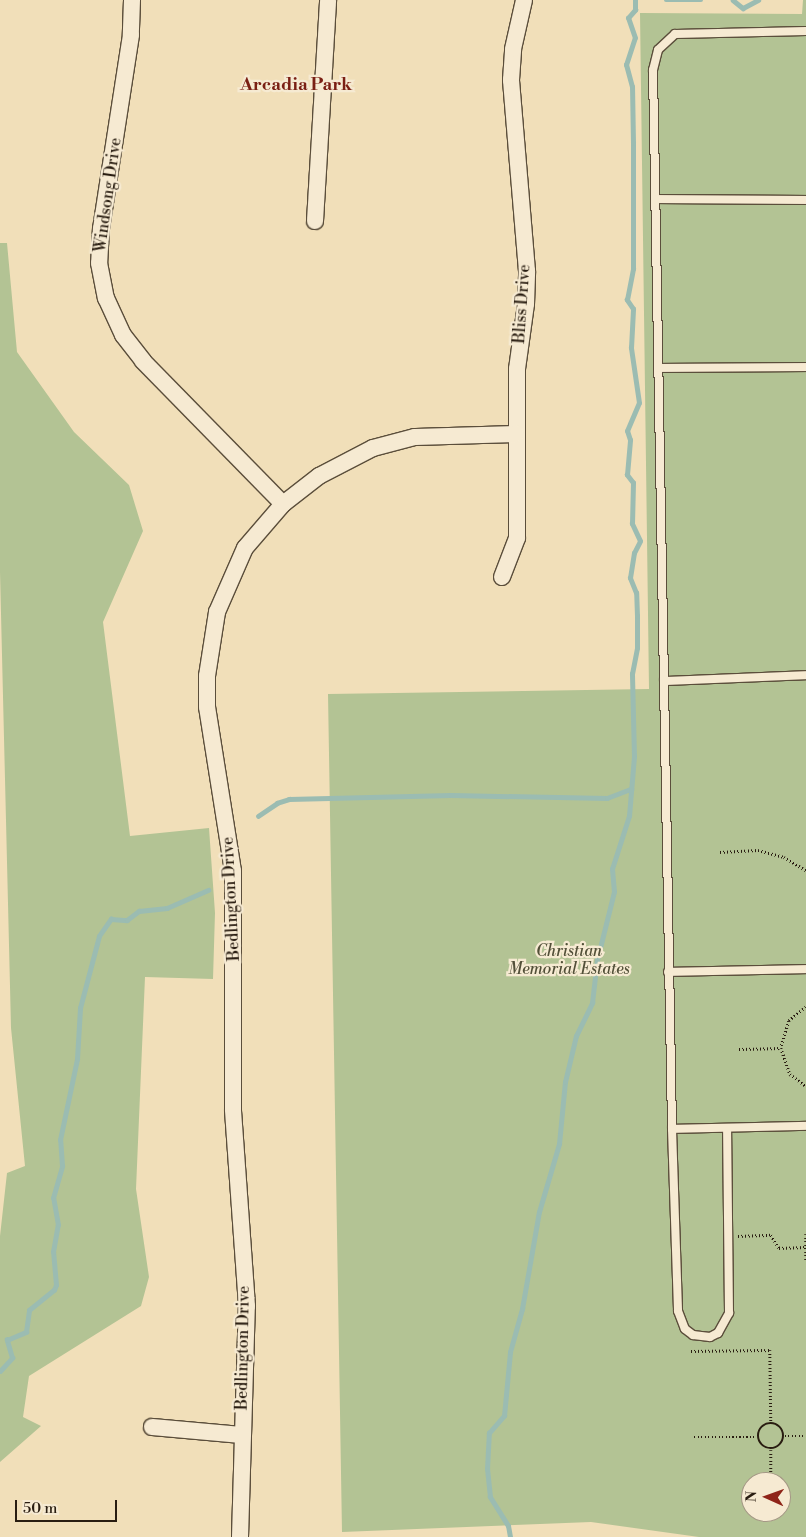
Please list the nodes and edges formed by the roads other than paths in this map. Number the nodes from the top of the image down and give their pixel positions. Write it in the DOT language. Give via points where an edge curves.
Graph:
graph roads {
  1 [pos="132,0"];
  2 [pos="328,0"];
  3 [pos="524,0"];
  4 [pos="806,31"];
  5 [pos="656,199"];
  6 [pos="806,200"];
  7 [pos="315,221"];
  8 [pos="806,367"];
  9 [pos="658,368"];
  10 [pos="516,434"];
  11 [pos="283,504"];
  12 [pos="502,577"];
  13 [pos="806,675"];
  14 [pos="664,681"];
  15 [pos="806,969"];
  16 [pos="668,972"];
  17 [pos="806,1126"];
  18 [pos="727,1128"];
  19 [pos="672,1129"];
  20 [pos="152,1427"];
  21 [pos="242,1435"];
  22 [pos="240,1537"];
  1 -- 11 [label="street, Windsong Drive" via="131,35 101,228 99,263 106,298 124,335 143,361"];
  2 -- 7 [label="street"];
  3 -- 10 [label="street, Bliss Drive" via="513,49 511,80 527,271 516,369"];
  4 -- 5 [label="lane" via="674,34 665,40 658,50 653,70"];
  5 -- 6 [label="lane"];
  5 -- 9 [label="lane"];
  8 -- 9 [label="lane"];
  9 -- 14 [label="lane"];
  10 -- 11 [label="street, Bedlington Drive" via="415,437 373,448 319,476"];
  10 -- 12 [label="street, Bliss Drive" via="517,538"];
  11 -- 21 [label="street, Bedlington Drive" via="245,548 230,577 218,612 207,676 207,707 233,871 233,1109 247,1306"];
  13 -- 14 [label="lane"];
  14 -- 16 [label="lane"];
  15 -- 16 [label="lane"];
  16 -- 19 [label="lane"];
  17 -- 18 [label="lane"];
  18 -- 19 [label="lane"];
  18 -- 19 [label="lane" via="729,1313 718,1333 710,1337 692,1335 685,1328 678,1311"];
  20 -- 21 [label="street"];
  21 -- 22 [label="street, Bedlington Drive"];
}
